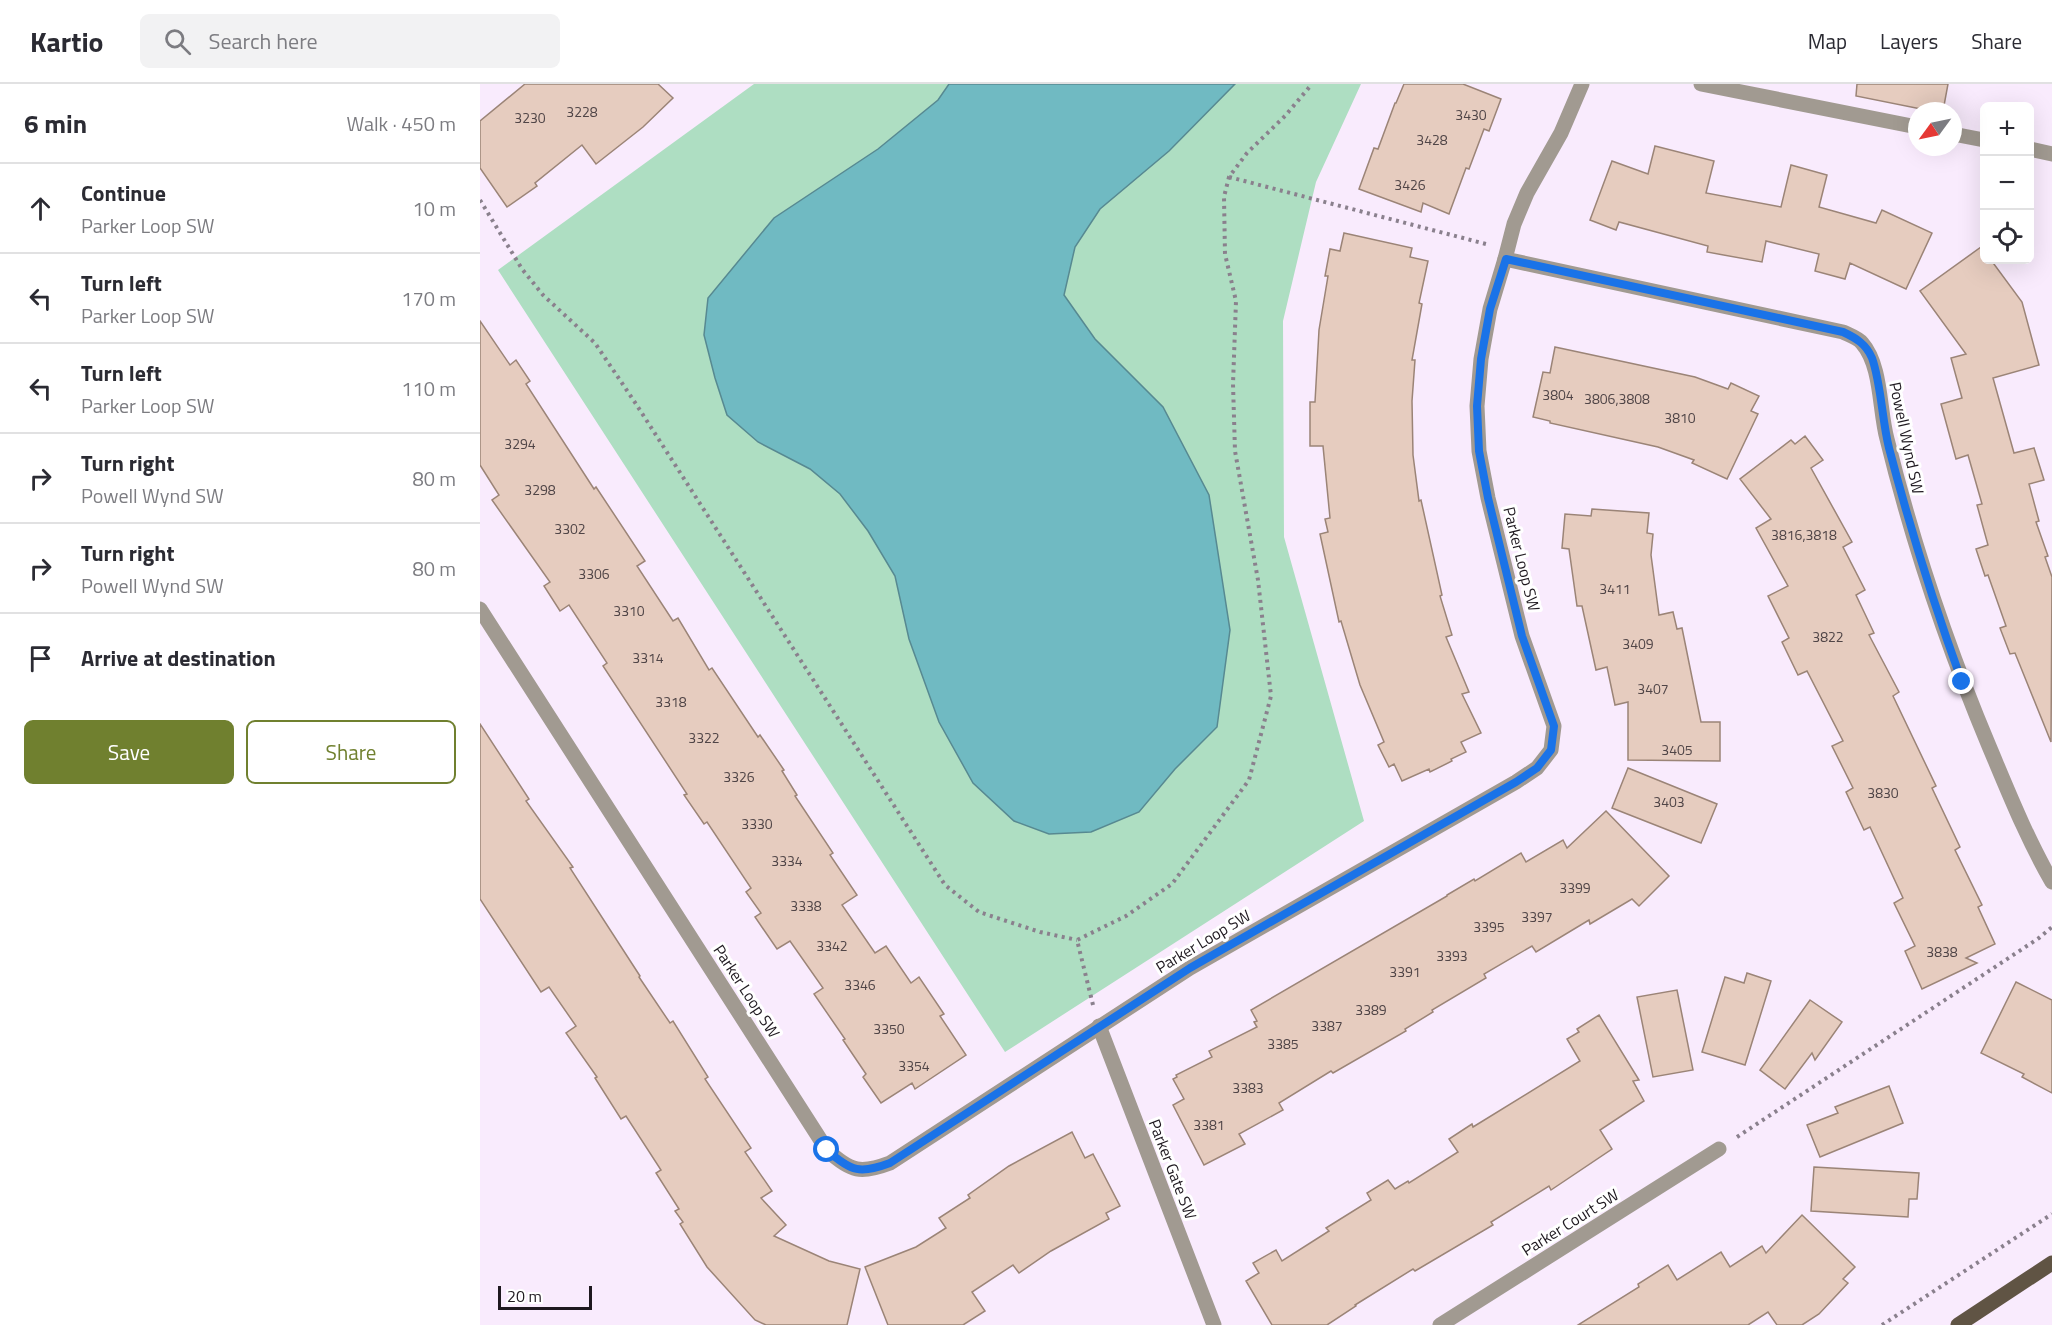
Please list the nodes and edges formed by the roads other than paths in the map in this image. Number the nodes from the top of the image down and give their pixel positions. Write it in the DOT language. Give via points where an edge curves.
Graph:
graph roads {
  1 [pos="1582,84"];
  2 [pos="1701,84"];
  3 [pos="1908,125"];
  4 [pos="1962,136"];
  5 [pos="1980,139"];
  6 [pos="2034,150"];
  7 [pos="2052,154"];
  8 [pos="1506,259"];
  9 [pos="480,609"];
  10 [pos="2052,882"];
  11 [pos="1099,1026"];
  12 [pos="1719,1149"];
  13 [pos="2052,1263"];
  14 [pos="1214,1325"];
  15 [pos="1440,1325"];
  16 [pos="1958,1325"];
  1 -- 8 [label="street, Parker Loop SW" via="1561,134 1527,193"];
  2 -- 3 [label="street"];
  4 -- 5 [label="street"];
  6 -- 7 [label="street"];
  8 -- 10 [label="street, Powell Wynd SW" via="1843,332 1861,341 1872,358 1886,436 1933,601 2006,788"];
  8 -- 11 [label="street, Parker Loop SW" via="1490,309 1481,359 1479,451 1522,636 1554,726 1551,750 1537,768 1516,782 1190,968"];
  9 -- 11 [label="street, Parker Loop SW" via="827,1150 840,1162 854,1169 869,1170 890,1163"];
  11 -- 14 [label="street, Parker Gate SW"];
  12 -- 15 [label="street, Parker Court SW"];
  13 -- 16 [label="main road"];
}
